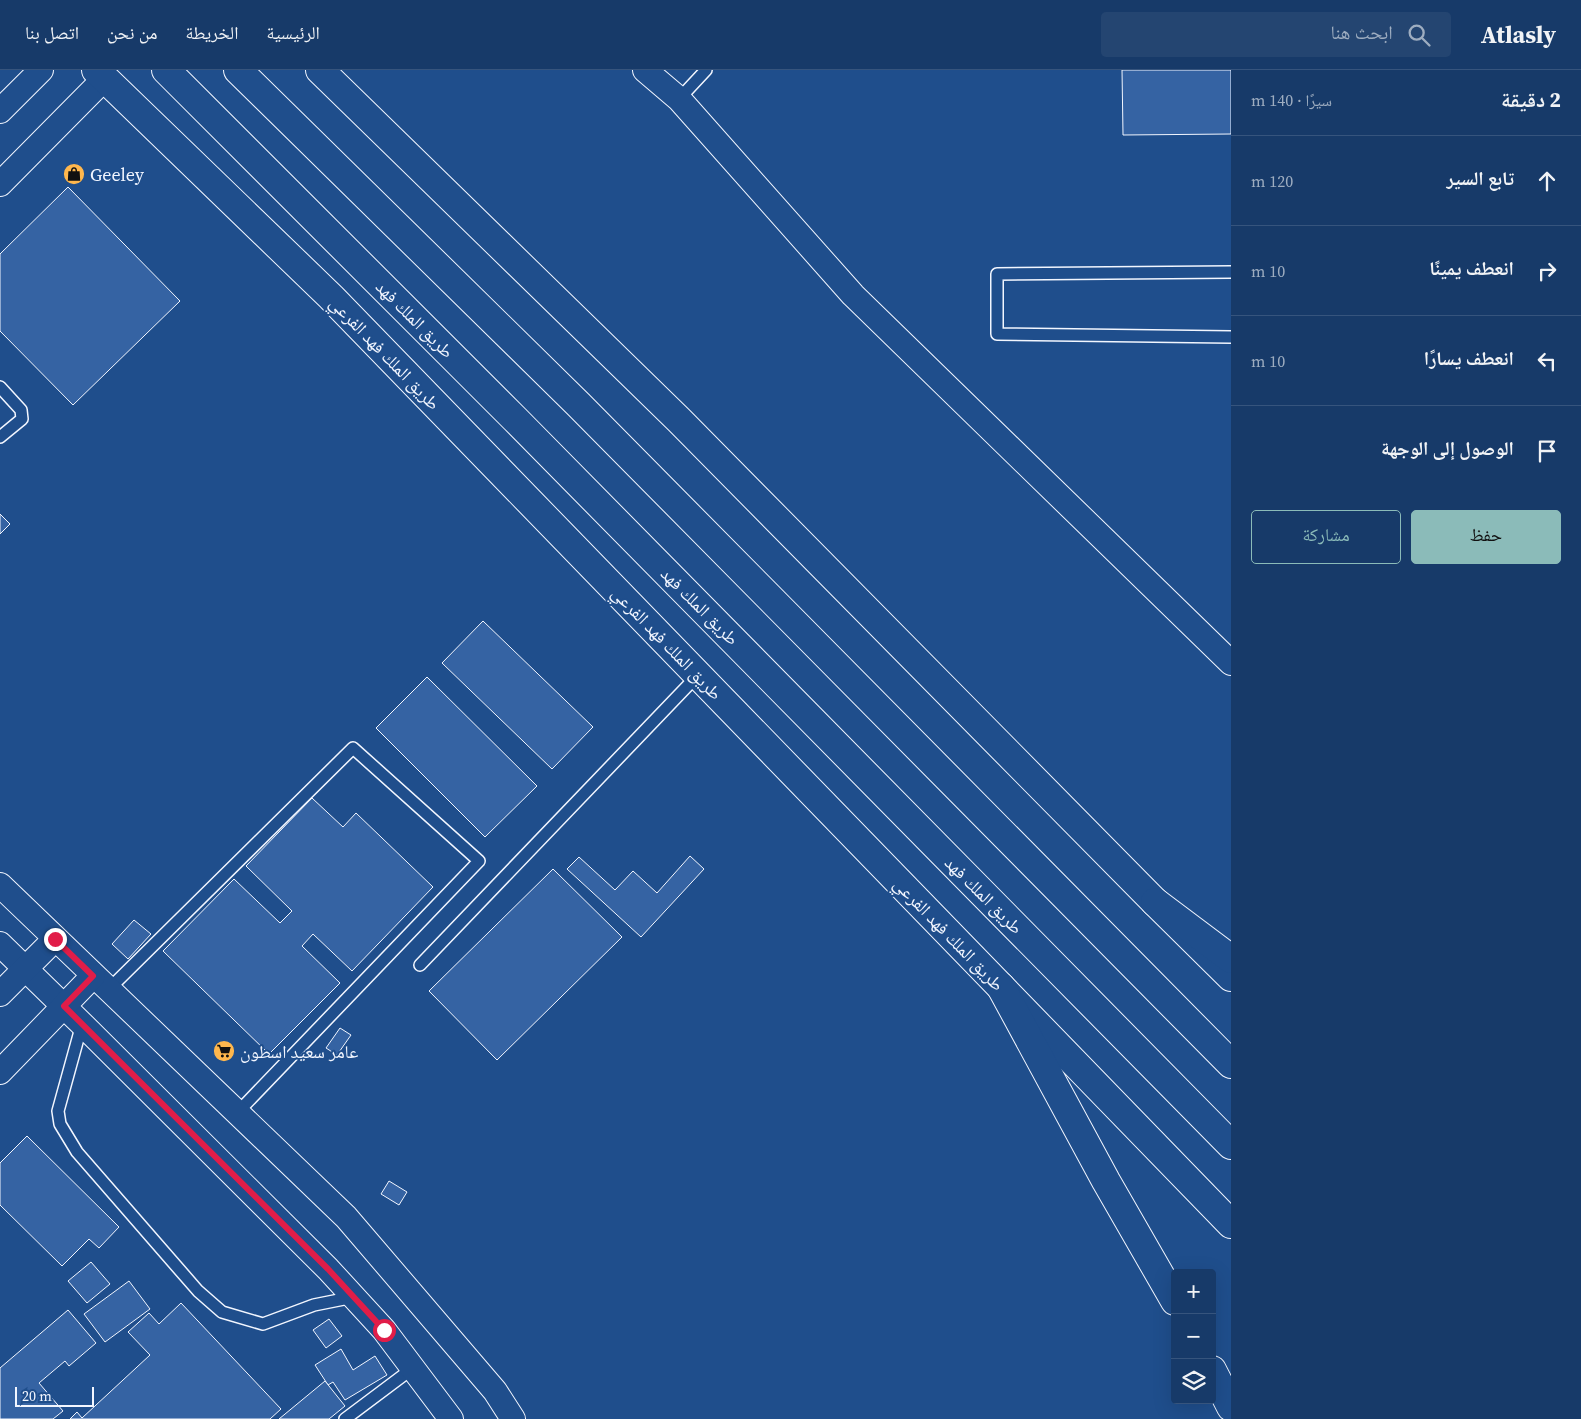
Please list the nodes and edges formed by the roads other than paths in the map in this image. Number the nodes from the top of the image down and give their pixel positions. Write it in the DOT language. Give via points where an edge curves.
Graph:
graph roads {
  1 [pos="41,70"];
  2 [pos="166,70"];
  3 [pos="238,70"];
  4 [pos="320,70"];
  5 [pos="645,70"];
  6 [pos="706,70"];
  7 [pos="101,74"];
  8 [pos="679,99"];
  9 [pos="0,111"];
  10 [pos="2,179"];
  11 [pos="1231,272"];
  12 [pos="1231,337"];
  13 [pos="0,387"];
  14 [pos="0,437"];
  15 [pos="1231,663"];
  16 [pos="698,675"];
  17 [pos="0,885"];
  18 [pos="1155,902"];
  19 [pos="55,939"];
  20 [pos="0,944"];
  21 [pos="1231,959"];
  22 [pos="420,965"];
  23 [pos="25,969"];
  24 [pos="1231,977"];
  25 [pos="100,983"];
  26 [pos="1001,987"];
  27 [pos="0,994"];
  28 [pos="64,1006"];
  29 [pos="82,1024"];
  30 [pos="1228,1061"];
  31 [pos="0,1072"];
  32 [pos="237,1113"];
  33 [pos="1231,1146"];
  34 [pos="1231,1224"];
  35 [pos="1171,1294"];
  36 [pos="354,1297"];
  37 [pos="413,1368"];
  38 [pos="1216,1378"];
  39 [pos="1231,1407"];
  40 [pos="345,1419"];
  41 [pos="451,1419"];
  42 [pos="513,1419"];
  1 -- 9 [label="street"];
  2 -- 33 [label="main road, طريق الملك فهد" via="522,426"];
  3 -- 30 [label="main road" via="578,404"];
  4 -- 18 [label="main road" via="679,420"];
  5 -- 8 [label="street"];
  6 -- 8 [label="lane"];
  7 -- 10 [label="street"];
  7 -- 16 [label="main road, طريق الملك فهد الفرعي" via="331,297"];
  8 -- 15 [label="street" via="853,295"];
  11 -- 12 [label="lane" via="997,274 997,334"];
  13 -- 14 [label="lane" via="21,410 22,419"];
  16 -- 22 [label="lane"];
  16 -- 26 [label="main road, طريق الملك فهد الفرعي"];
  17 -- 19 [label="street"];
  18 -- 21 [label="main road"];
  18 -- 24 [label="main road"];
  19 -- 23 [label="street"];
  19 -- 25 [label="street"];
  20 -- 23 [label="street"];
  23 -- 27 [label="street"];
  23 -- 28 [label="street"];
  25 -- 28 [label="street"];
  25 -- 32 [label="street"];
  25 -- 32 [label="lane" via="352,748 479,861"];
  26 -- 34 [label="main road, طريق الملك فهد الفرعي"];
  26 -- 35 [label="main road"];
  28 -- 29 [label="street"];
  28 -- 31 [label="street"];
  29 -- 36 [label="street"];
  29 -- 36 [label="lane" via="58,1111 60,1124 77,1152 198,1292 222,1312 264,1324 314,1305"];
  32 -- 42 [label="street" via="346,1217 494,1391"];
  36 -- 37 [label="street"];
  37 -- 40 [label="lane"];
  37 -- 41 [label="street"];
  38 -- 39 [label="main road"];
}
